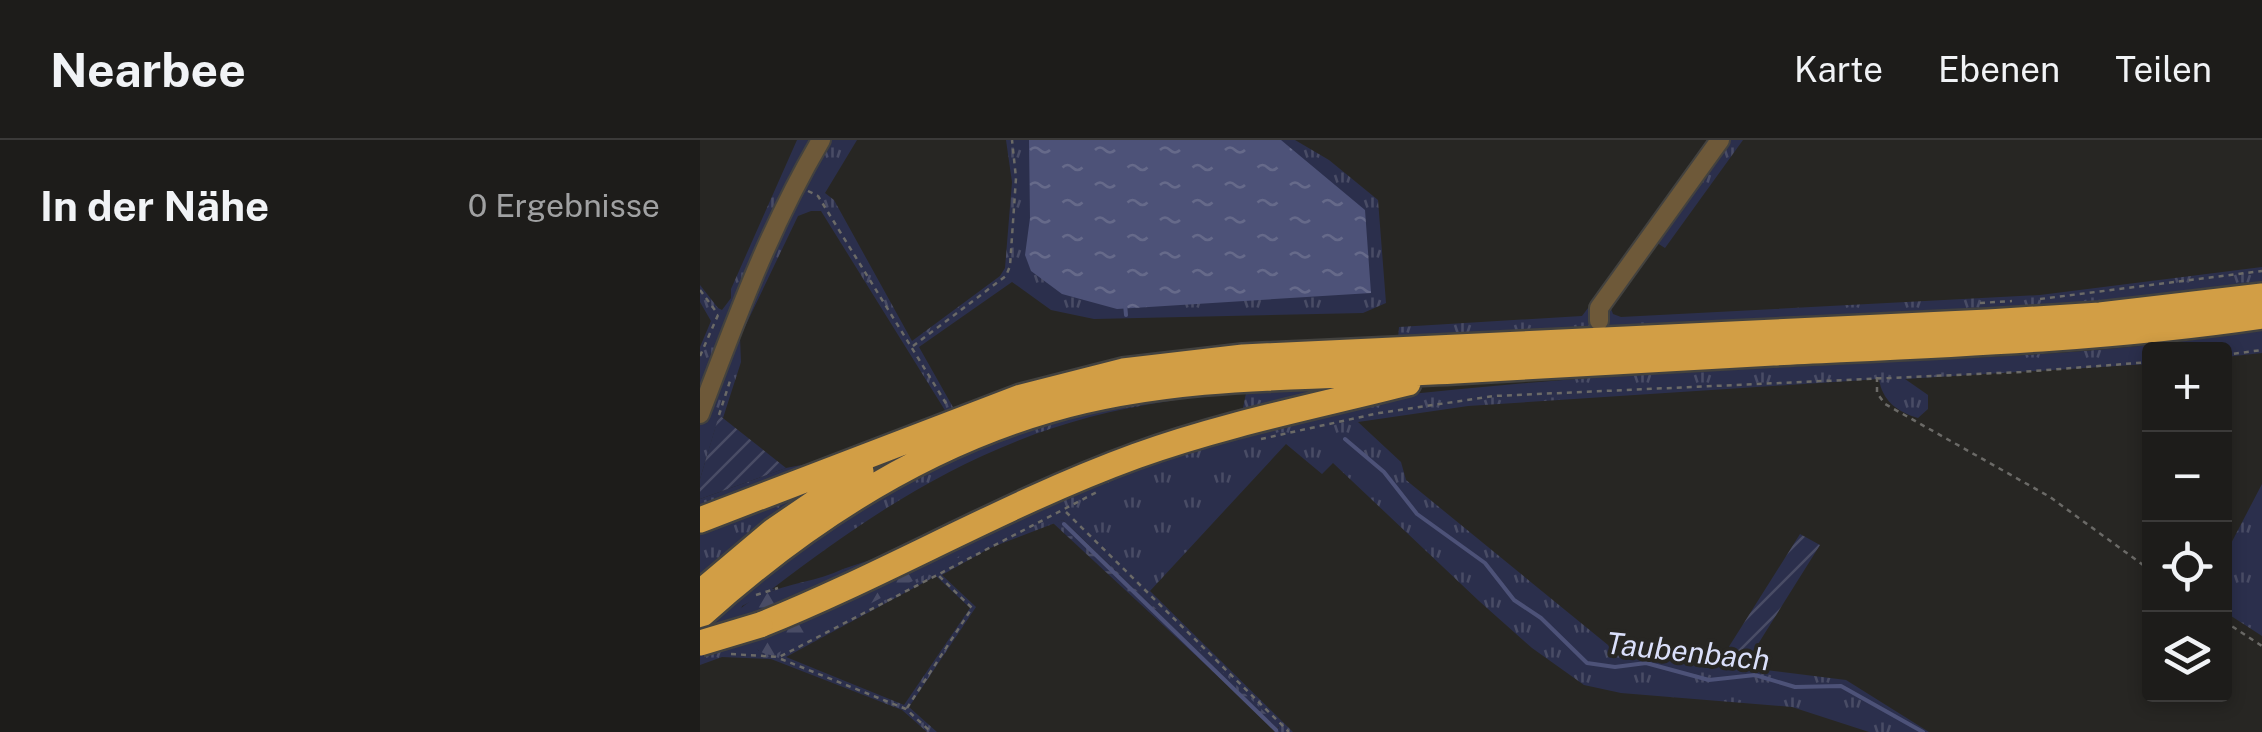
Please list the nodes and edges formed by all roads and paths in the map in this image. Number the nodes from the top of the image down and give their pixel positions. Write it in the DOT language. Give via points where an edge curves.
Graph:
graph roads {
  1 [pos="822,140"];
  2 [pos="1012,140"];
  3 [pos="1720,140"];
  4 [pos="796,184"];
  5 [pos="2262,271"];
  6 [pos="700,290"];
  7 [pos="2262,296"];
  8 [pos="2040,299"];
  9 [pos="2022,300"];
  10 [pos="1965,304"];
  11 [pos="727,314"];
  12 [pos="2262,316"];
  13 [pos="1599,321"];
  14 [pos="912,347"];
  15 [pos="2262,350"];
  16 [pos="2232,353"];
  17 [pos="700,356"];
  18 [pos="2142,363"];
  19 [pos="1457,371"];
  20 [pos="1877,378"];
  21 [pos="948,406"];
  22 [pos="700,414"];
  23 [pos="1263,438"];
  24 [pos="903,443"];
  25 [pos="1103,489"];
  26 [pos="1064,510"];
  27 [pos="700,520"];
  28 [pos="2142,564"];
  29 [pos="936,574"];
  30 [pos="778,588"];
  31 [pos="700,594"];
  32 [pos="755,595"];
  33 [pos="700,616"];
  34 [pos="2232,626"];
  35 [pos="2262,646"];
  36 [pos="710,649"];
  37 [pos="778,657"];
  38 [pos="906,709"];
  39 [pos="1283,728"];
  40 [pos="931,732"];
  41 [pos="1279,732"];
  42 [pos="1289,732"];
  1 -- 4 [label="street"];
  2 -- 14 [label="path" via="1016,178 1006,276"];
  3 -- 13 [label="street" via="1599,308"];
  4 -- 11 [label="street"];
  4 -- 14 [label="path" via="818,196"];
  5 -- 8 [label="path"];
  6 -- 11 [label="path"];
  7 -- 24 [label="highway" via="2007,321 1182,363 1035,392"];
  9 -- 10 [label="path"];
  11 -- 17 [label="path"];
  11 -- 22 [label="street"];
  12 -- 19 [label="highway" via="2035,339"];
  14 -- 21 [label="path"];
  15 -- 16 [label="path"];
  18 -- 20 [label="path"];
  19 -- 33 [label="highway" via="1132,392 1015,421 937,452 838,509"];
  19 -- 36 [label="highway, bridge" via="1238,422 1136,456"];
  20 -- 23 [label="path" via="1494,396"];
  20 -- 28 [label="path" via="1885,404 2050,497"];
  24 -- 27 [label="highway"];
  24 -- 31 [label="highway" via="773,531"];
  25 -- 26 [label="path"];
  26 -- 29 [label="path"];
  26 -- 39 [label="path"];
  29 -- 37 [label="path"];
  29 -- 38 [label="path" via="972,608"];
  30 -- 32 [label="path"];
  34 -- 35 [label="path"];
  36 -- 37 [label="path"];
  37 -- 38 [label="path"];
  38 -- 40 [label="path"];
  39 -- 41 [label="path"];
  39 -- 42 [label="path"];
}
